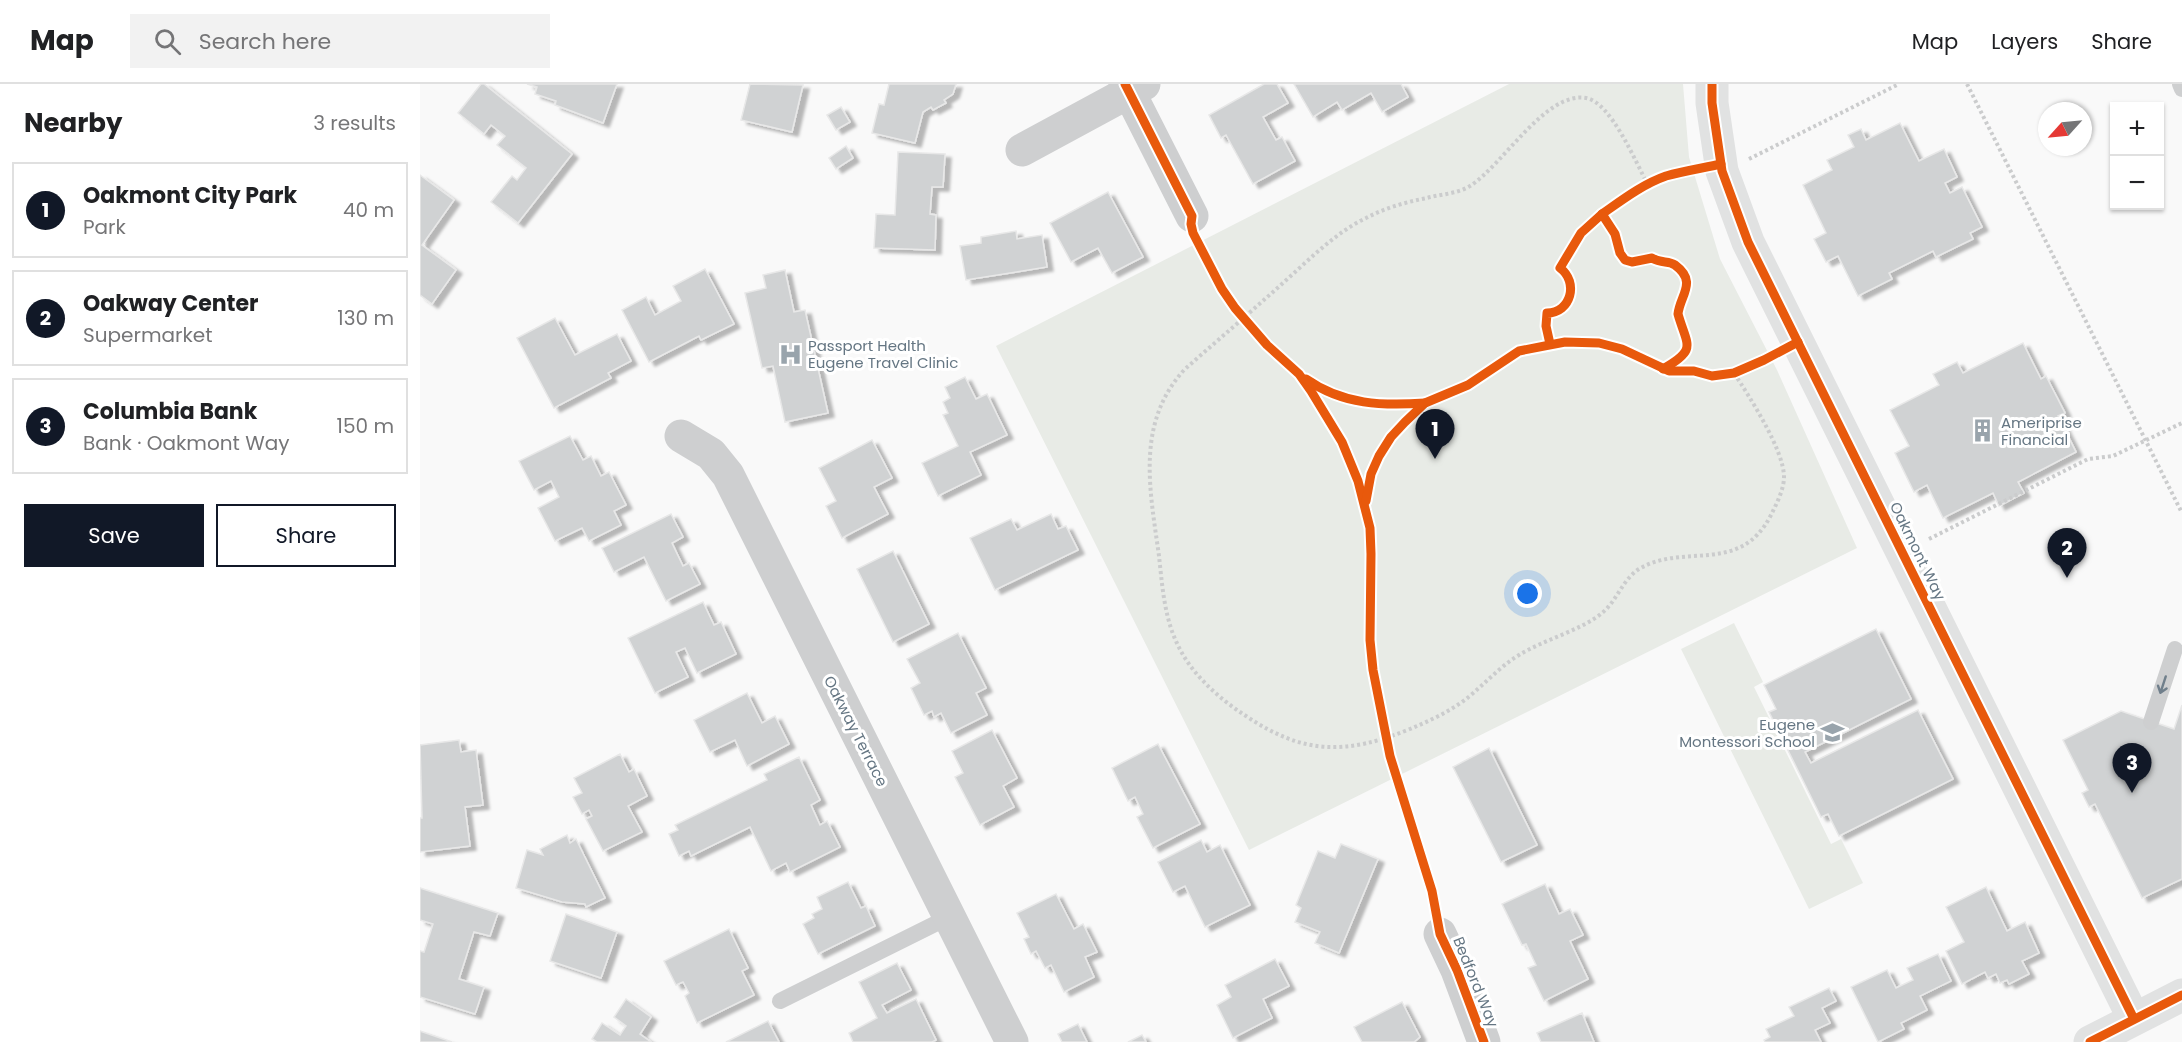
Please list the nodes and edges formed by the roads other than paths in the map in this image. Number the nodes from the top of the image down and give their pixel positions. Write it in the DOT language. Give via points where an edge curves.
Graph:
graph roads {
  1 [pos="1712,84"];
  2 [pos="2180,84"];
  3 [pos="1133,87"];
  4 [pos="2182,89"];
  5 [pos="1022,150"];
  6 [pos="1192,216"];
  7 [pos="681,436"];
  8 [pos="2175,649"];
  9 [pos="2151,722"];
  10 [pos="949,917"];
  11 [pos="1440,934"];
  12 [pos="2182,995"];
  13 [pos="780,1001"];
  14 [pos="2134,1019"];
  15 [pos="1012,1042"];
  16 [pos="1484,1042"];
  17 [pos="2090,1042"];
  1 -- 14 [label="street, Oakmont Way" via="1721,164 1748,242"];
  2 -- 4 [label="lane"];
  3 -- 5 [label="street"];
  3 -- 6 [label="street"];
  7 -- 10 [label="street, Oakway Terrace" via="711,454 728,475"];
  8 -- 9 [label="lane, one-way"];
  10 -- 13 [label="lane"];
  10 -- 15 [label="street, Oakway Terrace"];
  11 -- 16 [label="street, Bedford Way"];
  12 -- 14 [label="street"];
  14 -- 17 [label="street"];
}
